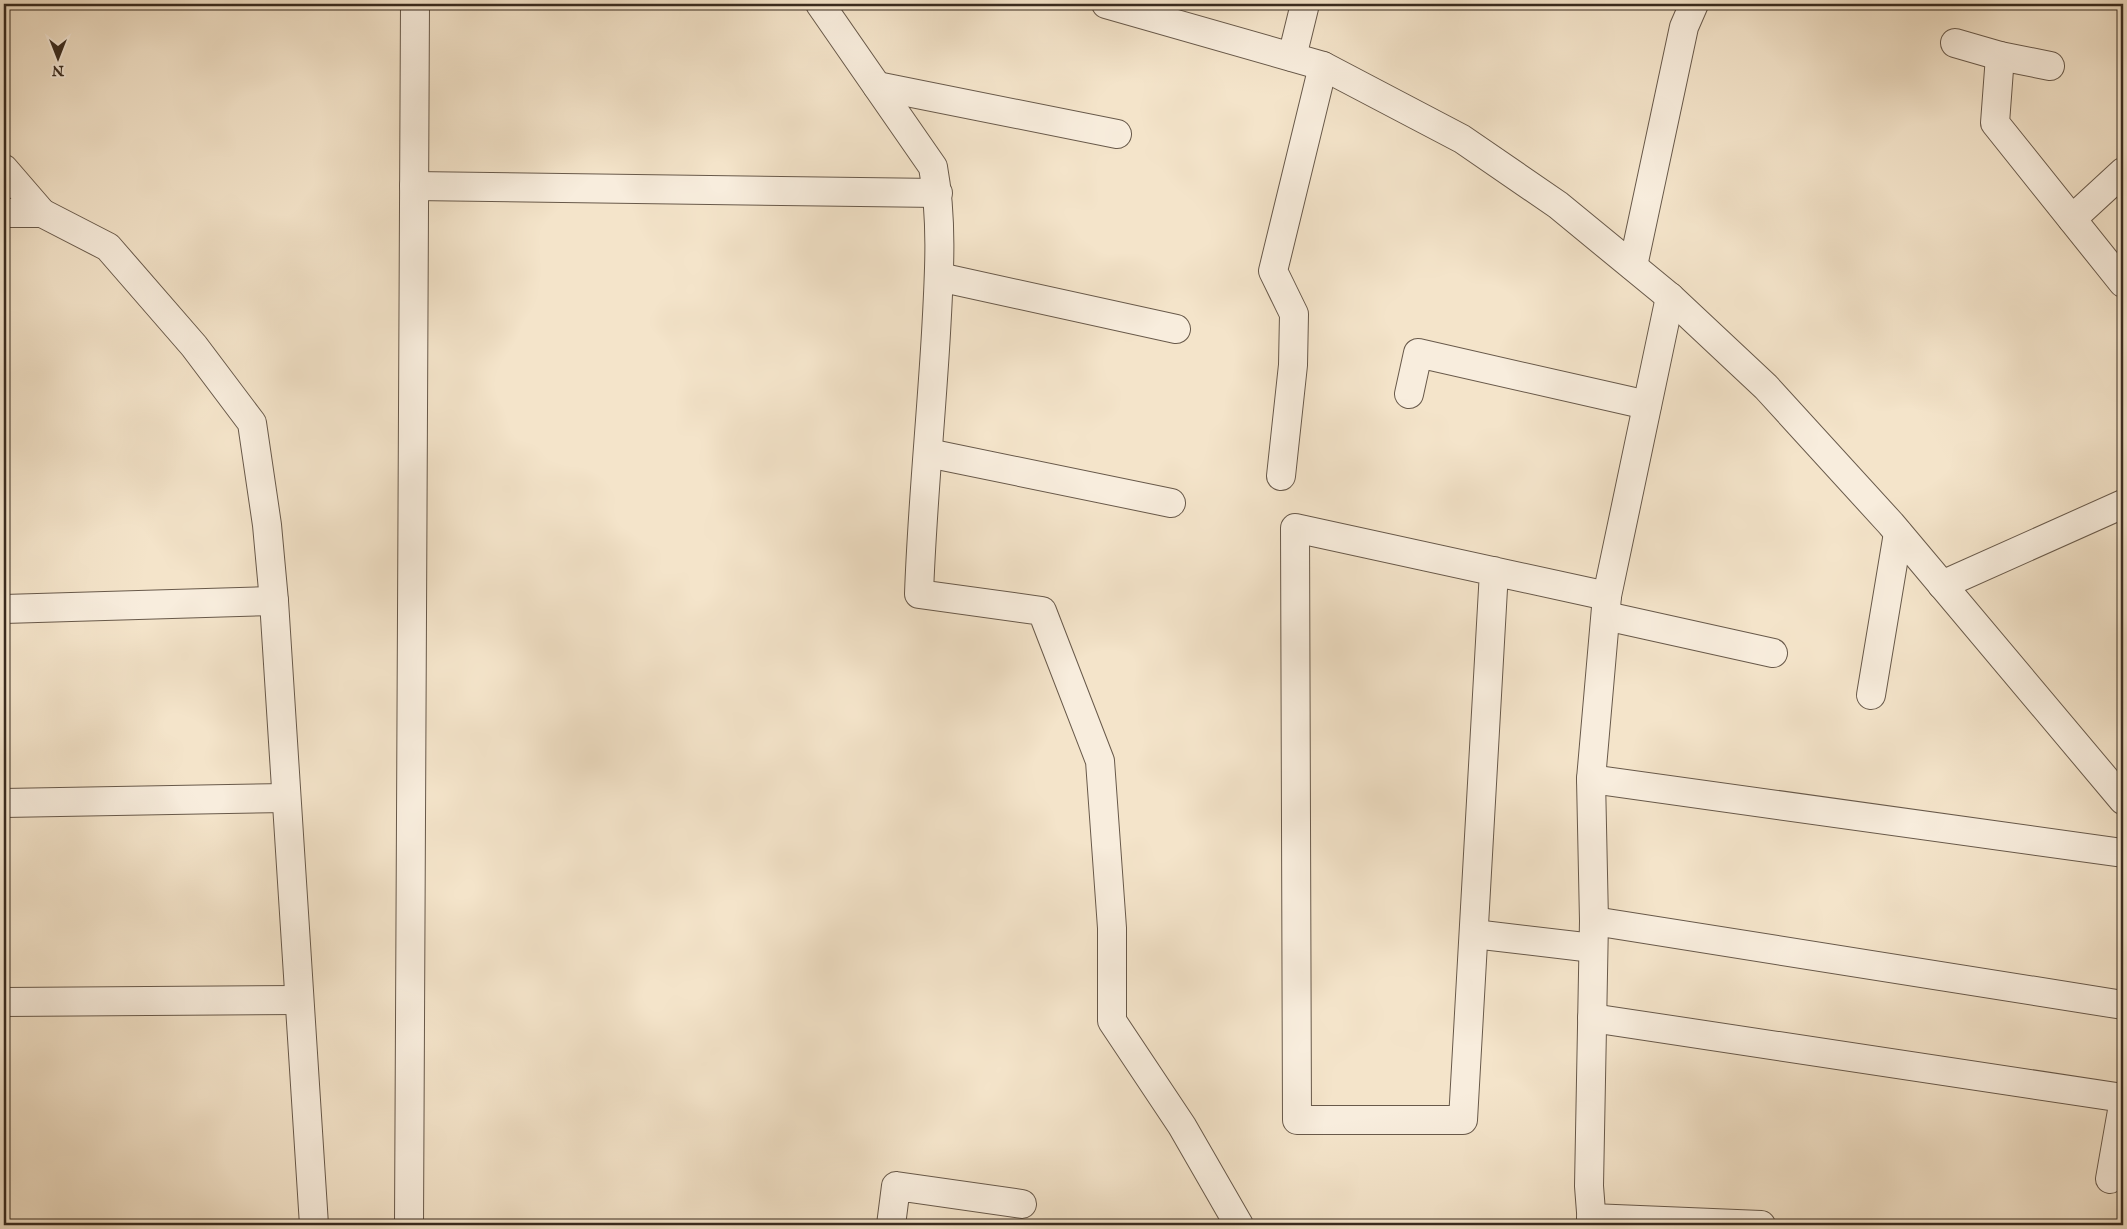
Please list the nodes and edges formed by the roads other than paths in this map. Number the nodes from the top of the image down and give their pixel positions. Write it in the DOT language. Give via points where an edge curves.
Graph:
graph roads {
  1 [pos="415,4"];
  2 [pos="820,4"];
  3 [pos="1106,4"];
  4 [pos="1305,4"];
  5 [pos="1694,4"];
  6 [pos="1955,43"];
  7 [pos="2000,56"];
  8 [pos="1292,57"];
  9 [pos="1323,66"];
  10 [pos="2050,66"];
  11 [pos="877,86"];
  12 [pos="1117,134"];
  13 [pos="4,168"];
  14 [pos="2123,172"];
  15 [pos="414,186"];
  16 [pos="938,194"];
  17 [pos="4,213"];
  18 [pos="42,214"];
  19 [pos="2072,219"];
  20 [pos="1633,266"];
  21 [pos="938,278"];
  22 [pos="2123,283"];
  23 [pos="1670,298"];
  24 [pos="1176,329"];
  25 [pos="1409,394"];
  26 [pos="1647,405"];
  27 [pos="928,453"];
  28 [pos="1281,476"];
  29 [pos="1171,503"];
  30 [pos="2123,504"];
  31 [pos="1898,533"];
  32 [pos="1494,571"];
  33 [pos="1942,584"];
  34 [pos="274,601"];
  35 [pos="1607,606"];
  36 [pos="4,609"];
  37 [pos="1774,653"];
  38 [pos="1871,695"];
  39 [pos="1591,779"];
  40 [pos="286,798"];
  41 [pos="2123,800"];
  42 [pos="4,803"];
  43 [pos="2123,852"];
  44 [pos="1594,921"];
  45 [pos="1474,934"];
  46 [pos="1593,948"];
  47 [pos="299,1000"];
  48 [pos="4,1002"];
  49 [pos="2123,1005"];
  50 [pos="1592,1018"];
  51 [pos="2123,1098"];
  52 [pos="2123,1105"];
  53 [pos="2110,1179"];
  54 [pos="1022,1204"];
  55 [pos="1592,1221"];
  56 [pos="1729,1224"];
  57 [pos="314,1225"];
  58 [pos="409,1225"];
  59 [pos="891,1225"];
  60 [pos="1239,1225"];
  61 [pos="1761,1225"];
  1 -- 15 [label="street"];
  2 -- 11 [label="street"];
  3 -- 8 [label="street"];
  4 -- 8 [label="street"];
  5 -- 20 [label="street" via="1684,26"];
  6 -- 7 [label="street"];
  7 -- 10 [label="street"];
  7 -- 19 [label="street" via="1995,123"];
  8 -- 9 [label="street"];
  9 -- 20 [label="street" via="1462,139 1558,205"];
  9 -- 28 [label="street" via="1273,271 1294,314 1293,365"];
  11 -- 12 [label="street"];
  11 -- 16 [label="street" via="933,167"];
  13 -- 18 [label="street"];
  14 -- 19 [label="street"];
  15 -- 16 [label="street"];
  15 -- 58 [label="street"];
  16 -- 21 [label="street"];
  17 -- 18 [label="street"];
  18 -- 34 [label="street" via="108,247 194,346 252,423"];
  19 -- 22 [label="street"];
  20 -- 23 [label="street"];
  21 -- 24 [label="street"];
  21 -- 27 [label="street"];
  23 -- 26 [label="street"];
  23 -- 31 [label="street" via="1766,387"];
  25 -- 26 [label="street" via="1418,353"];
  26 -- 35 [label="street"];
  27 -- 29 [label="street"];
  27 -- 60 [label="street" via="919,594 1042,611 1100,762 1112,928 1112,1021 1182,1126"];
  30 -- 33 [label="street"];
  31 -- 33 [label="street"];
  31 -- 38 [label="street"];
  32 -- 35 [label="street"];
  32 -- 45 [label="street"];
  32 -- 45 [label="street" via="1295,528 1298,1120 1464,1120"];
  33 -- 41 [label="street"];
  34 -- 36 [label="street"];
  34 -- 40 [label="street"];
  35 -- 37 [label="street"];
  35 -- 39 [label="street"];
  39 -- 43 [label="street"];
  39 -- 44 [label="street"];
  40 -- 42 [label="street"];
  40 -- 47 [label="street"];
  44 -- 46 [label="street"];
  44 -- 49 [label="street"];
  45 -- 46 [label="street"];
  46 -- 50 [label="street"];
  47 -- 48 [label="street"];
  47 -- 57 [label="street"];
  50 -- 51 [label="street"];
  50 -- 55 [label="street" via="1589,1186"];
  52 -- 53 [label="street"];
  54 -- 59 [label="street" via="896,1186"];
  55 -- 56 [label="street"];
  56 -- 61 [label="street"];
}
